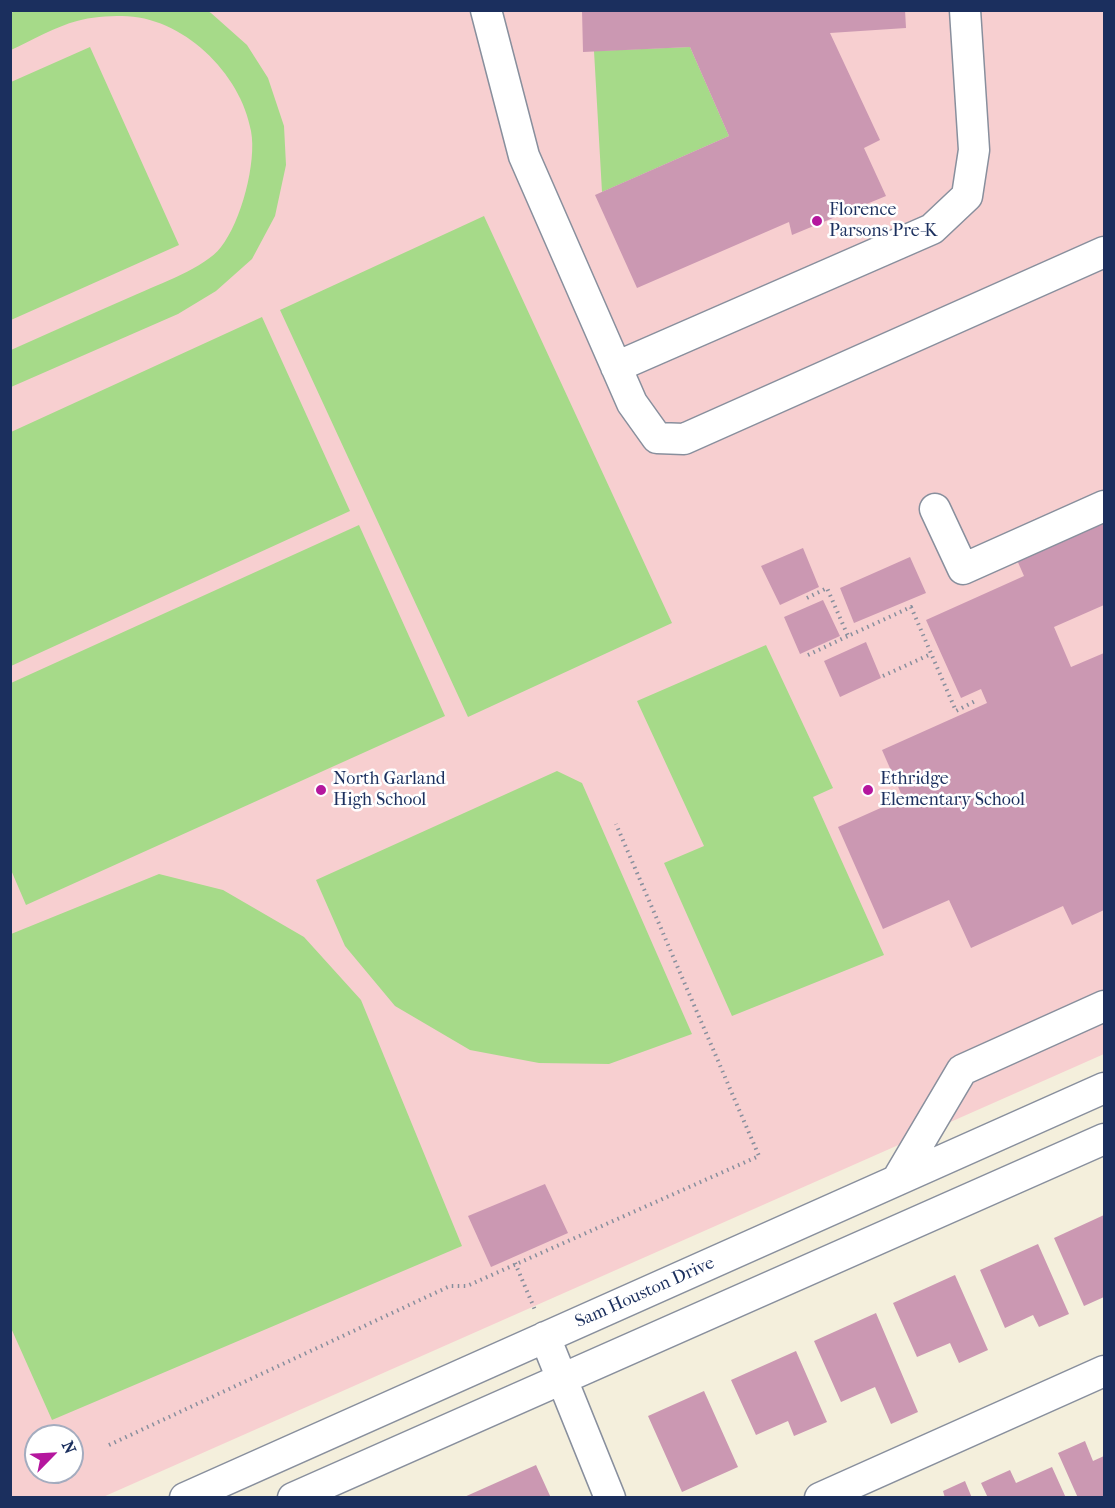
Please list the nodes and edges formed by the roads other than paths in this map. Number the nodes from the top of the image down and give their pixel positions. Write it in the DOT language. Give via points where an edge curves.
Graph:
graph roads {
  1 [pos="486,10"];
  2 [pos="965,10"];
  3 [pos="1104,252"];
  4 [pos="616,367"];
  5 [pos="1104,506"];
  6 [pos="935,509"];
  7 [pos="1104,1006"];
  8 [pos="1104,1088"];
  9 [pos="1104,1139"];
  10 [pos="897,1180"];
  11 [pos="540,1323"];
  12 [pos="1104,1371"];
  13 [pos="562,1379"];
  14 [pos="185,1497"];
  15 [pos="293,1497"];
  16 [pos="610,1497"];
  17 [pos="820,1497"];
  1 -- 4 [label="street" via="524,156"];
  2 -- 4 [label="street" via="974,150 967,196 932,229"];
  3 -- 4 [label="street" via="684,439 657,438 632,403"];
  5 -- 6 [label="street" via="963,569"];
  7 -- 10 [label="street" via="963,1070"];
  8 -- 10 [label="street, Sam Houston Drive"];
  9 -- 13 [label="street"];
  10 -- 11 [label="street, Sam Houston Drive"];
  11 -- 13 [label="street"];
  11 -- 14 [label="street, Sam Houston Drive"];
  12 -- 17 [label="street"];
  13 -- 15 [label="street"];
  13 -- 16 [label="street"];
}
